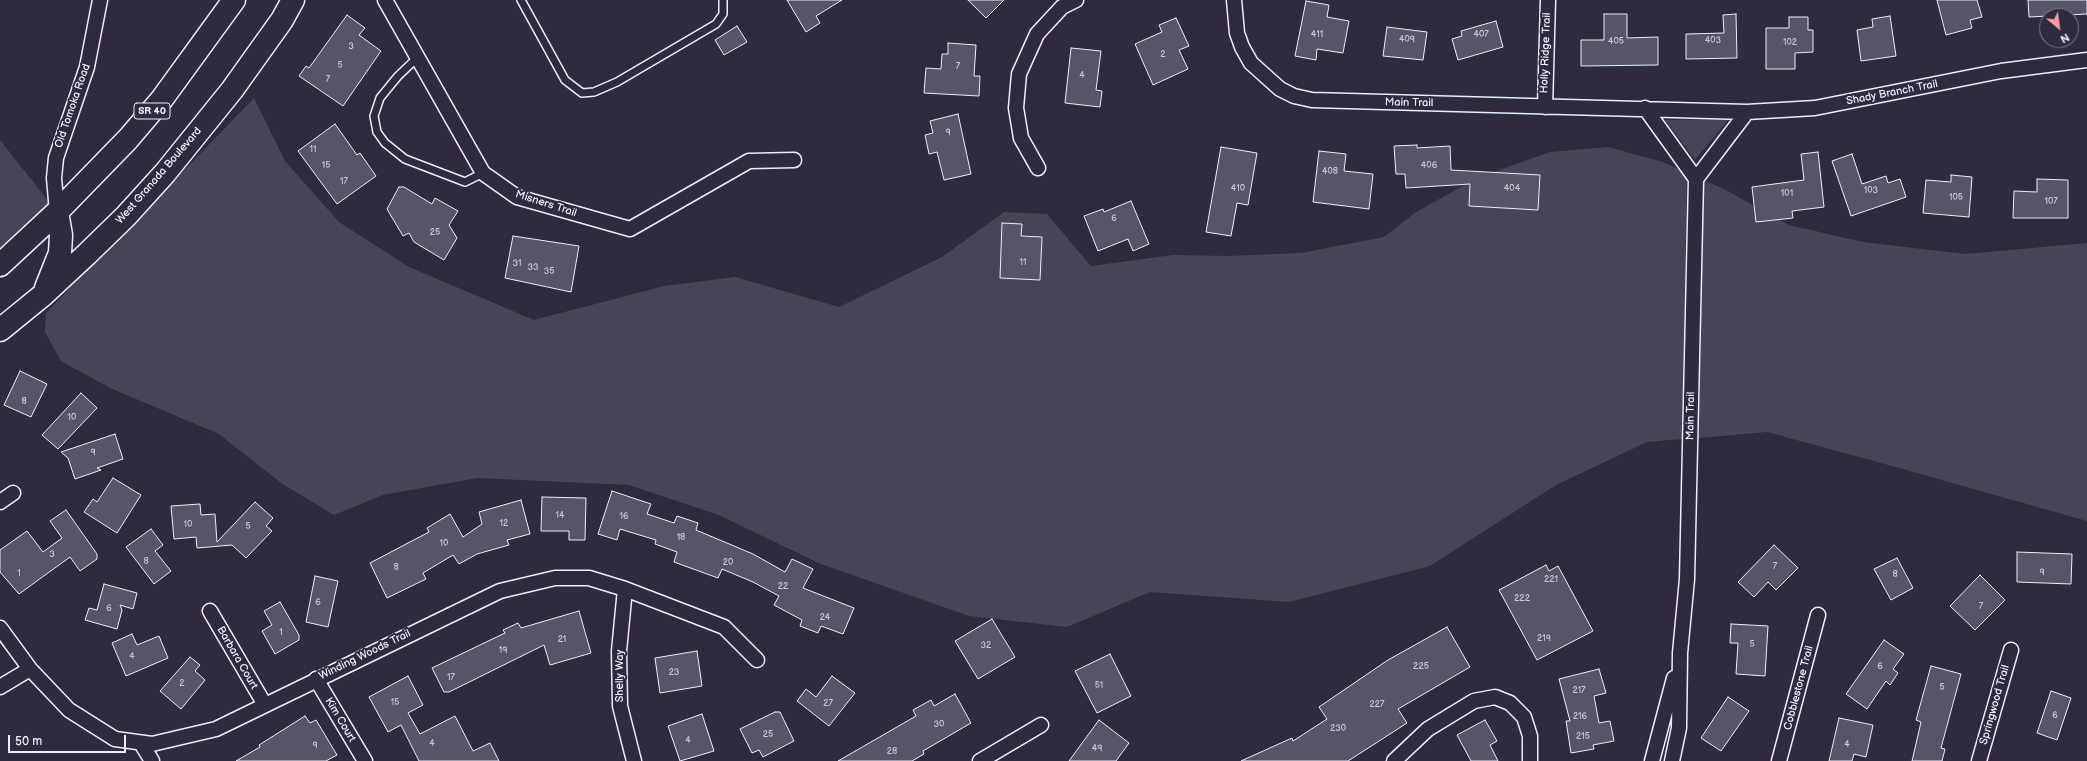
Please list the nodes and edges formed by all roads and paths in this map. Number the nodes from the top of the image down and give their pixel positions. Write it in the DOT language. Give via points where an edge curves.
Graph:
graph roads {
  1 [pos="100,0"];
  2 [pos="234,0"];
  3 [pos="293,0"];
  4 [pos="385,0"];
  5 [pos="521,0"];
  6 [pos="723,0"];
  7 [pos="1076,0"];
  8 [pos="1234,0"];
  9 [pos="1548,0"];
  10 [pos="283,10"];
  11 [pos="418,57"];
  12 [pos="2087,60"];
  13 [pos="1544,107"];
  14 [pos="1646,108"];
  15 [pos="1696,110"];
  16 [pos="1747,112"];
  17 [pos="794,160"];
  18 [pos="1038,168"];
  19 [pos="483,173"];
  20 [pos="1696,179"];
  21 [pos="57,212"];
  22 [pos="0,265"];
  23 [pos="43,295"];
  24 [pos="0,330"];
  25 [pos="13,493"];
  26 [pos="0,502"];
  27 [pos="625,589"];
  28 [pos="210,611"];
  29 [pos="1818,615"];
  30 [pos="0,628"];
  31 [pos="2011,650"];
  32 [pos="1680,653"];
  33 [pos="757,660"];
  34 [pos="30,669"];
  35 [pos="316,679"];
  36 [pos="0,687"];
  37 [pos="265,705"];
  38 [pos="1041,725"];
  39 [pos="141,743"];
  40 [pos="152,761"];
  41 [pos="365,761"];
  42 [pos="634,761"];
  43 [pos="980,761"];
  44 [pos="1394,761"];
  45 [pos="1530,761"];
  46 [pos="1652,761"];
  47 [pos="1672,761"];
  48 [pos="1779,761"];
  49 [pos="1979,761"];
  1 -- 21 [label="street, Old Tomoka Road" via="87,67 56,158 54,178"];
  2 -- 21 [label="main road, SR 40" via="128,139"];
  3 -- 10 [label="main road, West Granada Boulevard"];
  4 -- 11 [label="street, Misners Trail"];
  5 -- 6 [label="lane" via="565,80 582,93 594,92 716,24 723,14"];
  7 -- 18 [label="street" via="1062,7 1037,34 1019,74 1016,108 1021,138"];
  8 -- 13 [label="street, Main Trail" via="1237,32 1248,58 1268,79 1294,96 1334,101"];
  9 -- 13 [label="street, Holly Ridge Trail"];
  10 -- 23 [label="main road, West Granada Boulevard" via="232,90 165,173 126,216"];
  11 -- 19 [label="street, Misners Trail"];
  11 -- 19 [label="lane" via="380,98 374,116 377,132 385,143 405,159 464,182"];
  12 -- 16 [label="street, Shady Branch Trail" via="2001,71 1815,108"];
  13 -- 14 [label="street, Main Trail"];
  14 -- 15 [label="street, Main Trail"];
  14 -- 20 [label="street"];
  15 -- 16 [label="street, Shady Branch Trail"];
  16 -- 20 [label="street"];
  17 -- 19 [label="street, Misners Trail" via="749,161 630,229 517,197"];
  20 -- 32 [label="street, Main Trail" via="1687,579"];
  21 -- 22 [label="main road, SR 40"];
  21 -- 23 [label="main road" via="61,235 60,254"];
  23 -- 24 [label="main road, West Granada Boulevard"];
  25 -- 26 [label="street"];
  27 -- 33 [label="street, Winding Woods Trail" via="724,626"];
  27 -- 35 [label="street, Winding Woods Trail" via="589,578 555,578 500,591"];
  27 -- 42 [label="street, Shelly Way" via="619,651 620,706"];
  28 -- 37 [label="street, Barbara Court"];
  29 -- 48 [label="street, Cobblestone Trail"];
  30 -- 34 [label="street, Winding Woods Trail"];
  31 -- 49 [label="street, Springwood Trail"];
  32 -- 46 [label="street, Main Trail"];
  32 -- 47 [label="street, Main Trail" via="1679,728"];
  34 -- 36 [label="street"];
  34 -- 39 [label="street, Winding Woods Trail" via="69,710 115,739"];
  35 -- 37 [label="street, Winding Woods Trail"];
  35 -- 41 [label="street, Kim Court"];
  37 -- 39 [label="street, Winding Woods Trail" via="216,729 152,744"];
  38 -- 43 [label="street"];
  39 -- 40 [label="street"];
  44 -- 45 [label="street" via="1428,729 1474,701 1495,697 1510,703 1524,717 1530,736"];
}
